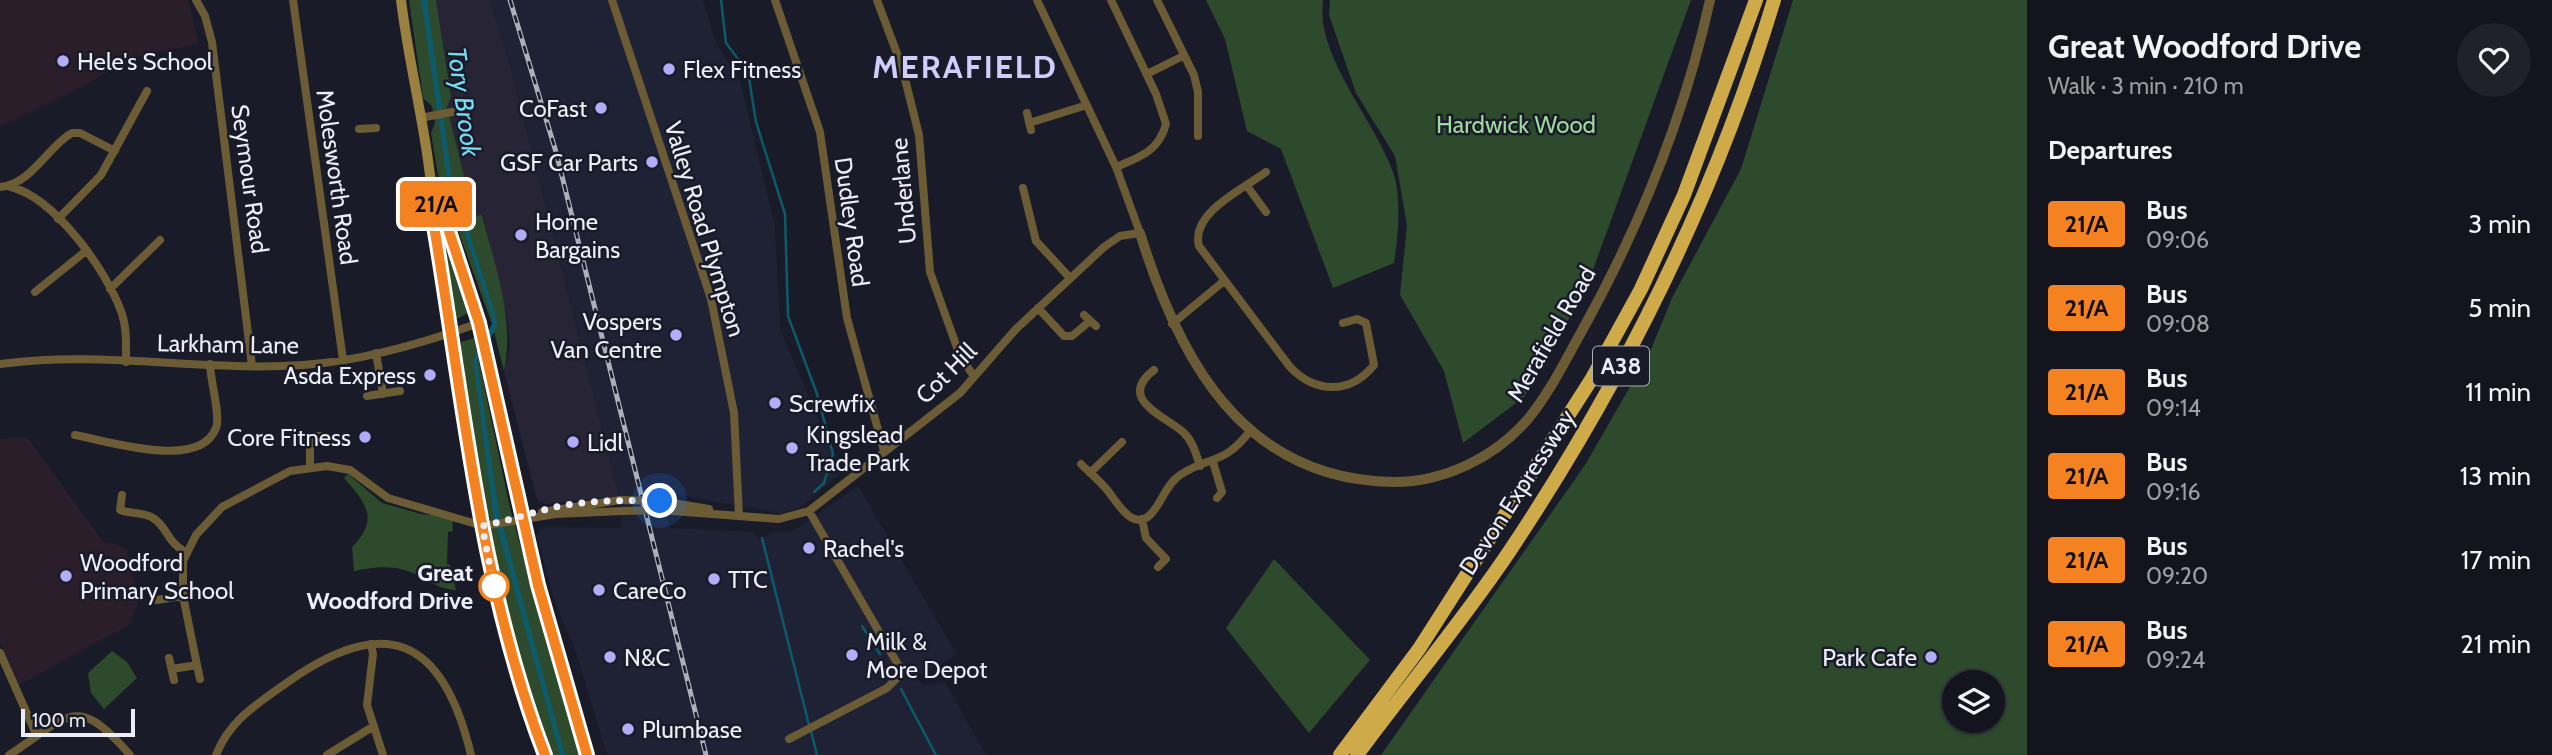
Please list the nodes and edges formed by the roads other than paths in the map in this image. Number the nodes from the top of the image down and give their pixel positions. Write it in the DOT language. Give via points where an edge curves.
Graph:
graph roads {
  1 [pos="196,0"];
  2 [pos="293,0"];
  3 [pos="401,0"];
  4 [pos="612,0"];
  5 [pos="775,0"];
  6 [pos="877,0"];
  7 [pos="1037,0"];
  8 [pos="1111,0"];
  9 [pos="1157,0"];
  10 [pos="1710,0"];
  11 [pos="1756,0"];
  12 [pos="1774,0"];
  13 [pos="1183,56"];
  14 [pos="1147,74"];
  15 [pos="147,91"];
  16 [pos="1087,105"];
  17 [pos="463,110"];
  18 [pos="1027,113"];
  19 [pos="420,118"];
  20 [pos="376,128"];
  21 [pos="359,129"];
  22 [pos="1198,136"];
  23 [pos="115,151"];
  24 [pos="1116,167"];
  25 [pos="1266,172"];
  26 [pos="1247,186"];
  27 [pos="0,187"];
  28 [pos="11,187"];
  29 [pos="1023,188"];
  30 [pos="433,200"];
  31 [pos="1266,212"];
  32 [pos="58,219"];
  33 [pos="1140,233"];
  34 [pos="160,240"];
  35 [pos="86,251"];
  36 [pos="1070,278"];
  37 [pos="1224,281"];
  38 [pos="110,289"];
  39 [pos="35,292"];
  40 [pos="1038,308"];
  41 [pos="1090,320"];
  42 [pos="479,323"];
  43 [pos="1343,323"];
  44 [pos="1172,324"];
  45 [pos="452,333"];
  46 [pos="376,353"];
  47 [pos="343,360"];
  48 [pos="126,362"];
  49 [pos="0,364"];
  50 [pos="210,364"];
  51 [pos="252,366"];
  52 [pos="1154,370"];
  53 [pos="973,375"];
  54 [pos="400,391"];
  55 [pos="383,394"];
  56 [pos="367,396"];
  57 [pos="1251,430"];
  58 [pos="75,435"];
  59 [pos="292,436"];
  60 [pos="310,436"];
  61 [pos="322,436"];
  62 [pos="1122,442"];
  63 [pos="884,451"];
  64 [pos="1213,462"];
  65 [pos="1081,464"];
  66 [pos="1200,466"];
  67 [pos="310,467"];
  68 [pos="1090,472"];
  69 [pos="122,495"];
  70 [pos="1217,498"];
  71 [pos="660,505"];
  72 [pos="809,511"];
  73 [pos="739,516"];
  74 [pos="522,519"];
  75 [pos="1142,519"];
  76 [pos="488,525"];
  77 [pos="187,553"];
  78 [pos="1158,567"];
  79 [pos="183,596"];
  80 [pos="158,600"];
  81 [pos="1444,611"];
  82 [pos="371,644"];
  83 [pos="0,653"];
  84 [pos="169,659"];
  85 [pos="197,665"];
  86 [pos="172,669"];
  87 [pos="200,679"];
  88 [pos="174,680"];
  89 [pos="374,726"];
  90 [pos="37,736"];
  91 [pos="789,739"];
  92 [pos="9,755"];
  93 [pos="130,755"];
  94 [pos="216,755"];
  95 [pos="327,755"];
  96 [pos="383,755"];
  97 [pos="471,755"];
  98 [pos="545,755"];
  99 [pos="587,755"];
  100 [pos="1328,755"];
  101 [pos="1340,755"];
  102 [pos="1357,755"];
  1 -- 51 [label="street, Seymour Road" via="212,42"];
  2 -- 47 [label="street, Molesworth Road"];
  3 -- 19 [label="main road"];
  4 -- 73 [label="street, Valley Road Plympton" via="711,299 734,413"];
  5 -- 63 [label="street, Dudley Road" via="820,132 847,318"];
  6 -- 53 [label="street, Underlane" via="902,67 919,135 930,272 960,356"];
  7 -- 16 [label="street, Merafield Road"];
  8 -- 14 [label="street"];
  9 -- 13 [label="street"];
  10 -- 57 [label="street, Merafield Road" via="1675,126 1619,258 1557,375 1529,418 1505,442 1470,465 1435,478 1372,481 1324,472 1293,459"];
  11 -- 81 [label="highway, Devon Expressway / A38" via="1684,195 1641,289 1591,380"];
  12 -- 102 [label="highway, Devon Expressway / A38" via="1738,112 1700,206 1607,392 1508,553"];
  13 -- 14 [label="street"];
  13 -- 22 [label="street" via="1198,92"];
  14 -- 24 [label="street" via="1163,110 1163,135 1144,156"];
  15 -- 23 [label="street"];
  16 -- 18 [label="street" via="1030,126"];
  16 -- 24 [label="street, Merafield Road"];
  17 -- 19 [label="street"];
  19 -- 30 [label="main road"];
  20 -- 21 [label="street"];
  23 -- 28 [label="street" via="72,132"];
  23 -- 32 [label="street" via="101,175"];
  24 -- 33 [label="street, Merafield Road"];
  25 -- 26 [label="street"];
  26 -- 31 [label="street"];
  26 -- 37 [label="street" via="1198,227 1199,246"];
  27 -- 28 [label="street"];
  28 -- 32 [label="street"];
  29 -- 36 [label="street" via="1036,241"];
  30 -- 42 [label="main road" via="445,219"];
  30 -- 45 [label="main road"];
  32 -- 35 [label="street"];
  33 -- 36 [label="street, Cot Hill" via="1120,236"];
  33 -- 44 [label="street, Merafield Road"];
  34 -- 38 [label="street"];
  35 -- 38 [label="street"];
  35 -- 39 [label="street"];
  36 -- 40 [label="street, Cot Hill"];
  37 -- 43 [label="street" via="1290,367 1317,386 1334,389 1353,382 1374,365 1366,323"];
  37 -- 44 [label="street"];
  38 -- 48 [label="street" via="126,330"];
  40 -- 41 [label="street" via="1064,336 1072,336"];
  40 -- 53 [label="street, Cot Hill"];
  42 -- 45 [label="street, Larkham Lane"];
  42 -- 74 [label="main road"];
  44 -- 57 [label="street, Merafield Road" via="1221,400"];
  45 -- 46 [label="street, Larkham Lane"];
  45 -- 76 [label="main road"];
  46 -- 47 [label="street, Larkham Lane"];
  46 -- 55 [label="street"];
  47 -- 51 [label="street, Larkham Lane"];
  48 -- 49 [label="street, Larkham Lane"];
  48 -- 50 [label="street, Larkham Lane"];
  50 -- 51 [label="street, Larkham Lane"];
  50 -- 58 [label="street" via="217,421 209,439 198,446 171,453"];
  52 -- 66 [label="street" via="1142,383 1145,405 1184,432"];
  53 -- 63 [label="street, Cot Hill" via="960,393"];
  54 -- 55 [label="street"];
  55 -- 56 [label="street"];
  57 -- 64 [label="street" via="1232,453"];
  59 -- 60 [label="street"];
  60 -- 61 [label="street"];
  60 -- 67 [label="street"];
  62 -- 68 [label="street"];
  63 -- 72 [label="street, Cot Hill"];
  64 -- 66 [label="street"];
  64 -- 70 [label="street" via="1222,492"];
  65 -- 68 [label="street"];
  66 -- 75 [label="street" via="1179,475 1154,512"];
  67 -- 76 [label="street" via="350,470 396,501"];
  67 -- 77 [label="street" via="265,482 222,506 196,535"];
  68 -- 75 [label="street" via="1122,513"];
  69 -- 77 [label="street" via="117,514 149,515 164,528 170,542"];
  71 -- 73 [label="street, Cot Hill"];
  71 -- 74 [label="street, Cot Hill, bridge"];
  71 -- 74 [label="street, Cot Hill, bridge" via="620,500 552,508"];
  72 -- 73 [label="street, Cot Hill" via="779,519"];
  72 -- 91 [label="street" via="900,668 887,688"];
  74 -- 76 [label="street, Cot Hill"];
  74 -- 99 [label="main road"];
  75 -- 78 [label="street" via="1146,538 1166,559"];
  76 -- 98 [label="main road" via="494,586"];
  77 -- 79 [label="street"];
  79 -- 80 [label="street"];
  79 -- 85 [label="street"];
  81 -- 100 [label="highway, A38"];
  81 -- 101 [label="highway, Devon Expressway / A38"];
  82 -- 89 [label="street" via="367,705"];
  82 -- 94 [label="street" via="324,659 263,700 231,726"];
  82 -- 97 [label="street" via="398,644 431,666 453,702"];
  83 -- 90 [label="street"];
  84 -- 86 [label="street"];
  85 -- 86 [label="street"];
  85 -- 87 [label="street"];
  86 -- 88 [label="street"];
  89 -- 95 [label="street"];
  89 -- 96 [label="street"];
  90 -- 92 [label="street"];
  90 -- 93 [label="street" via="62,718 84,716 101,723"];
}
